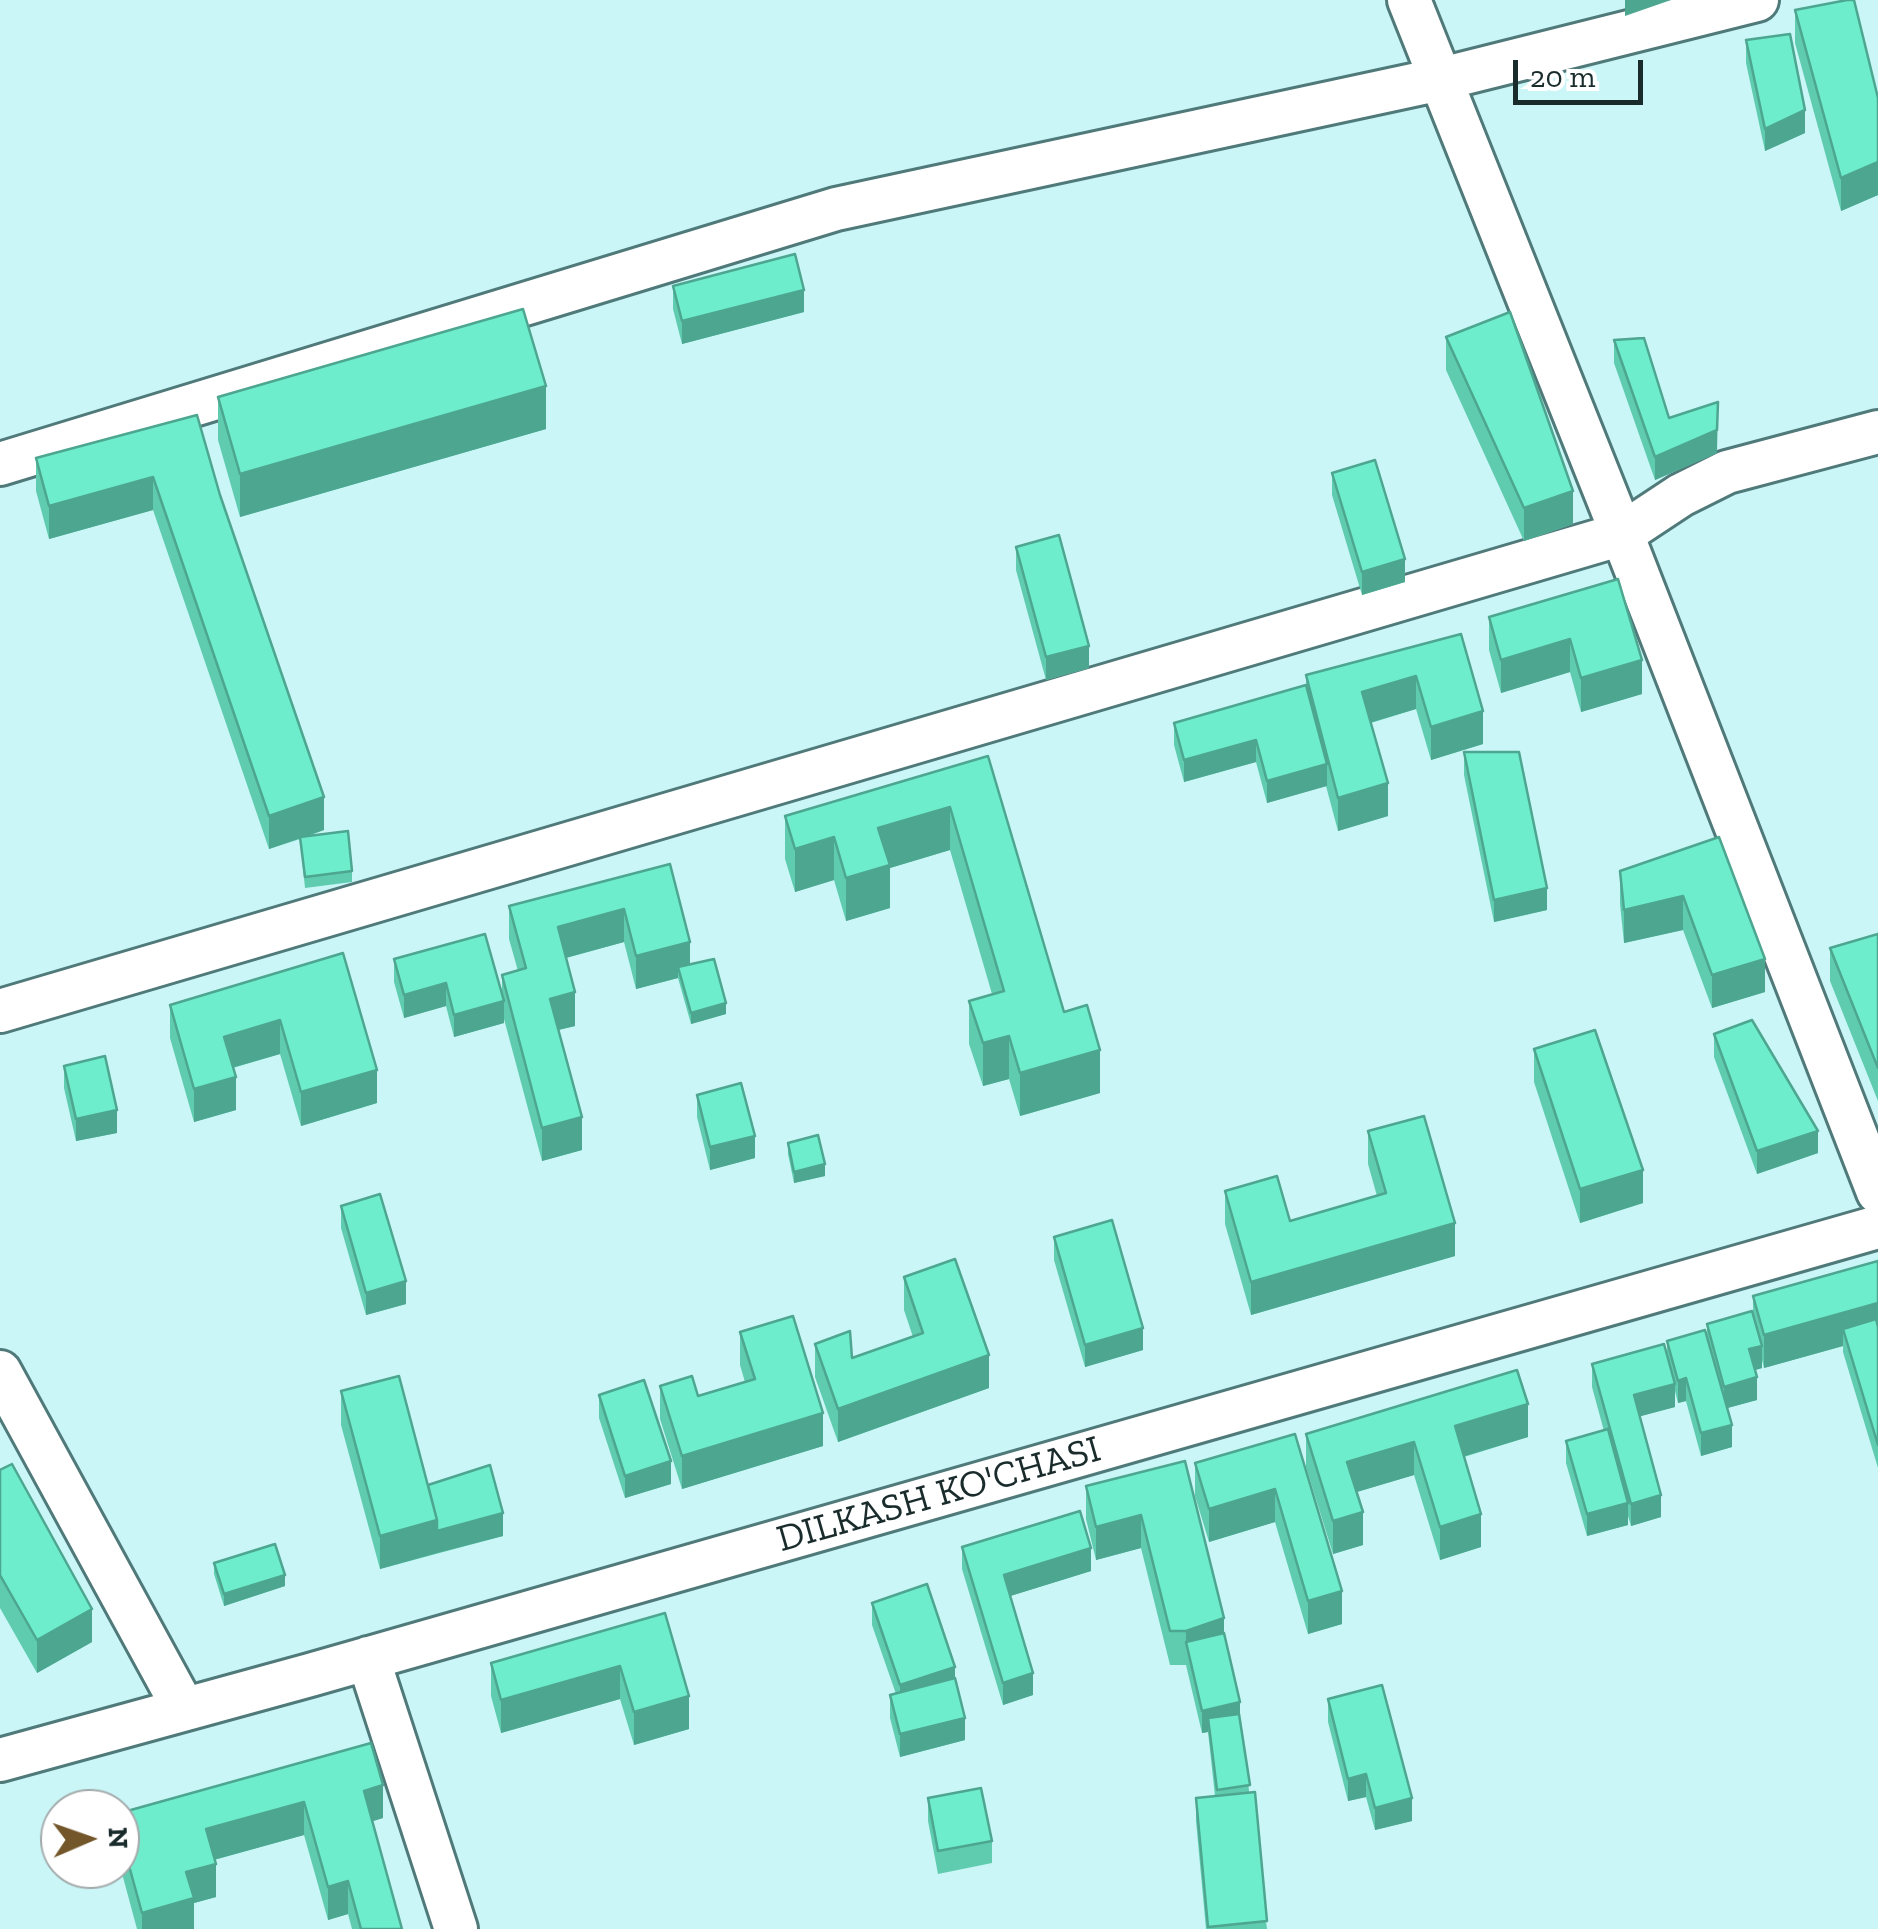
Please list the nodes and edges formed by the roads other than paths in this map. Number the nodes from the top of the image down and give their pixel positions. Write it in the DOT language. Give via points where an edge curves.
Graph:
graph roads {
  1 [pos="1409,0"];
  2 [pos="1757,0"];
  3 [pos="1441,79"];
  4 [pos="1878,432"];
  5 [pos="0,464"];
  6 [pos="1622,534"];
  7 [pos="0,1011"];
  8 [pos="1878,1192"];
  9 [pos="1878,1227"];
  10 [pos="0,1372"];
  11 [pos="368,1658"];
  12 [pos="184,1710"];
  13 [pos="0,1760"];
  14 [pos="456,1929"];
  1 -- 3 [label="street"];
  2 -- 3 [label="street"];
  3 -- 5 [label="street" via="836,208"];
  3 -- 6 [label="street"];
  4 -- 6 [label="street" via="1727,472"];
  6 -- 7 [label="street"];
  6 -- 8 [label="street"];
  9 -- 11 [label="street, DILKASH KO'CHASI"];
  10 -- 12 [label="street"];
  11 -- 12 [label="street, DILKASH KO'CHASI"];
  11 -- 14 [label="street"];
  12 -- 13 [label="street, DILKASH KO'CHASI"];
}
